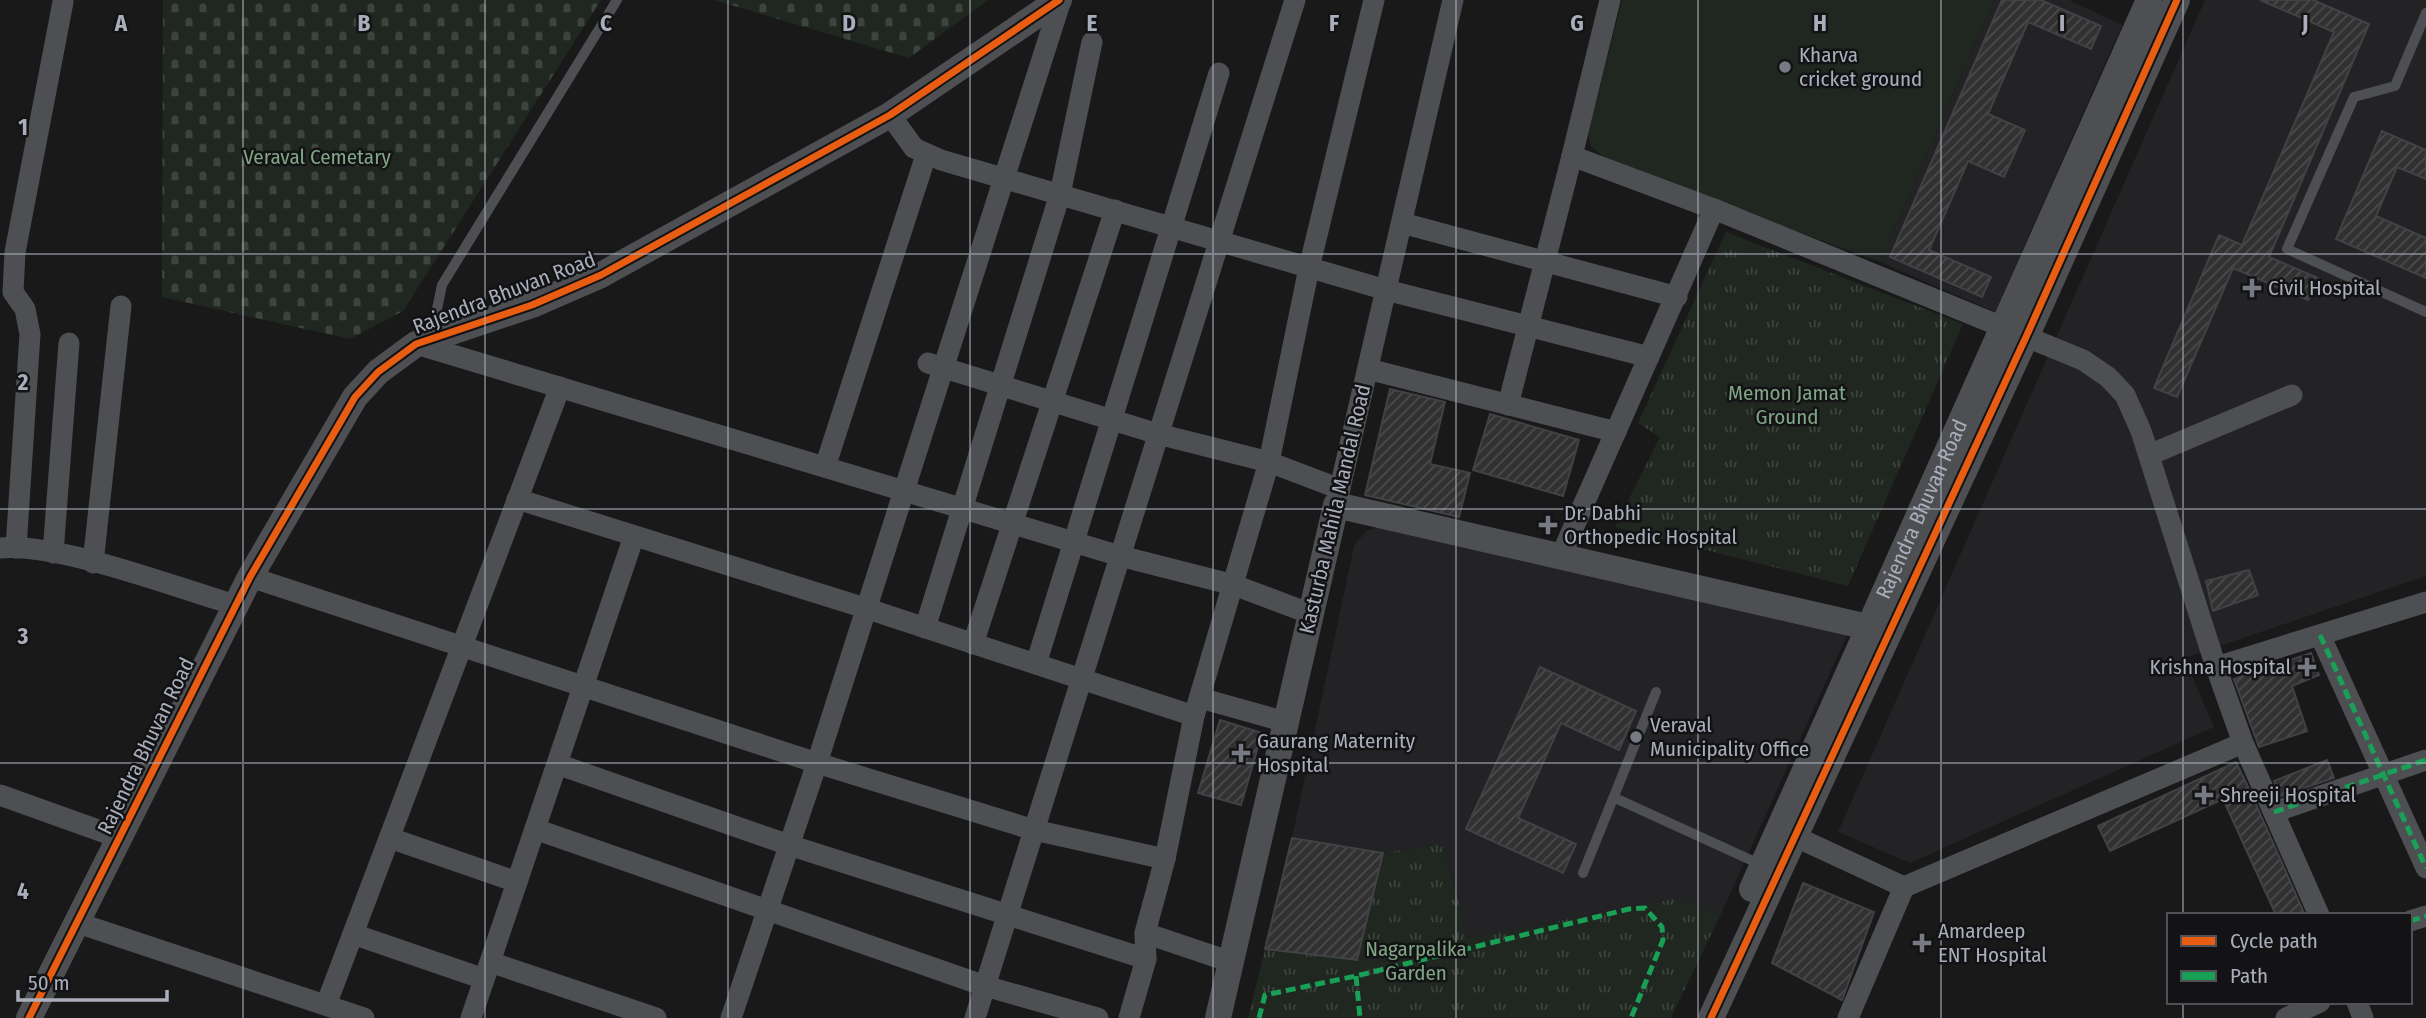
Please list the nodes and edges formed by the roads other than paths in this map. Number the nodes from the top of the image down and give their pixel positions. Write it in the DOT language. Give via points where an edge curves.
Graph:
graph roads {
  1 [pos="617,0"];
  2 [pos="1060,0"];
  3 [pos="1295,0"];
  4 [pos="1374,0"];
  5 [pos="1453,0"];
  6 [pos="1610,0"];
  7 [pos="2149,0"];
  8 [pos="2177,0"];
  9 [pos="63,2"];
  10 [pos="2426,13"];
  11 [pos="1092,42"];
  12 [pos="1219,73"];
  13 [pos="890,114"];
  14 [pos="2082,148"];
  15 [pos="926,155"];
  16 [pos="1572,156"];
  17 [pos="2107,160"];
  18 [pos="1003,177"];
  19 [pos="1060,194"];
  20 [pos="1714,209"];
  21 [pos="1115,210"];
  22 [pos="1402,223"];
  23 [pos="1171,227"];
  24 [pos="1219,240"];
  25 [pos="1544,263"];
  26 [pos="1309,268"];
  27 [pos="1386,290"];
  28 [pos="1677,298"];
  29 [pos="121,306"];
  30 [pos="2426,312"];
  31 [pos="1527,327"];
  32 [pos="2015,331"];
  33 [pos="442,335"];
  34 [pos="69,343"];
  35 [pos="416,344"];
  36 [pos="1650,358"];
  37 [pos="935,366"];
  38 [pos="1368,369"];
  39 [pos="1000,386"];
  40 [pos="560,387"];
  41 [pos="2292,395"];
  42 [pos="1052,401"];
  43 [pos="1508,405"];
  44 [pos="1111,420"];
  45 [pos="1616,432"];
  46 [pos="1158,434"];
  47 [pos="2149,454"];
  48 [pos="1269,462"];
  49 [pos="825,467"];
  50 [pos="903,491"];
  51 [pos="1338,497"];
  52 [pos="517,499"];
  53 [pos="962,509"];
  54 [pos="1012,524"];
  55 [pos="634,536"];
  56 [pos="1073,542"];
  57 [pos="8,548"];
  58 [pos="53,553"];
  59 [pos="1120,556"];
  60 [pos="1560,558"];
  61 [pos="93,563"];
  62 [pos="250,577"];
  63 [pos="1234,585"];
  64 [pos="2426,602"];
  65 [pos="235,605"];
  66 [pos="865,608"];
  67 [pos="1311,614"];
  68 [pos="925,628"];
  69 [pos="1879,630"];
  70 [pos="2320,635"];
  71 [pos="972,643"];
  72 [pos="462,646"];
  73 [pos="1036,664"];
  74 [pos="2216,667"];
  75 [pos="1081,680"];
  76 [pos="583,686"];
  77 [pos="1656,692"];
  78 [pos="1197,707"];
  79 [pos="1286,722"];
  80 [pos="2243,743"];
  81 [pos="2426,760"];
  82 [pos="817,763"];
  83 [pos="557,764"];
  84 [pos="2384,775"];
  85 [pos="0,795"];
  86 [pos="1615,798"];
  87 [pos="2274,812"];
  88 [pos="535,829"];
  89 [pos="1034,830"];
  90 [pos="1787,833"];
  91 [pos="120,838"];
  92 [pos="390,838"];
  93 [pos="789,845"];
  94 [pos="1165,859"];
  95 [pos="2426,868"];
  96 [pos="1770,869"];
  97 [pos="1583,873"];
  98 [pos="517,881"];
  99 [pos="1904,887"];
  100 [pos="767,909"];
  101 [pos="2318,913"];
  102 [pos="1007,915"];
  103 [pos="78,923"];
  104 [pos="1145,933"];
  105 [pos="353,934"];
  106 [pos="1146,959"];
  107 [pos="1231,962"];
  108 [pos="487,970"];
  109 [pos="985,986"];
  110 [pos="2316,1004"];
  111 [pos="326,1005"];
  112 [pos="29,1018"];
  113 [pos="364,1018"];
  114 [pos="471,1018"];
  115 [pos="656,1018"];
  116 [pos="731,1018"];
  117 [pos="975,1018"];
  118 [pos="1098,1018"];
  119 [pos="1129,1018"];
  120 [pos="1218,1018"];
  121 [pos="1694,1018"];
  122 [pos="1711,1018"];
  123 [pos="1847,1018"];
  124 [pos="2286,1018"];
  1 -- 33 [label="lane" via="442,285 437,309"];
  2 -- 13 [label="street, Rajendra Bhuvan Road"];
  2 -- 18 [label="street"];
  3 -- 24 [label="street"];
  4 -- 26 [label="street"];
  5 -- 22 [label="street, Kasturba Mahila Mandal Road"];
  6 -- 16 [label="street"];
  7 -- 14 [label="street"];
  8 -- 17 [label="street"];
  9 -- 57 [label="street" via="15,252 13,292 25,309 30,334"];
  10 -- 30 [label="lane" via="2395,86 2354,97 2287,249"];
  11 -- 19 [label="street"];
  12 -- 23 [label="street"];
  13 -- 15 [label="street" via="905,139"];
  13 -- 33 [label="street, Rajendra Bhuvan Road" via="601,275"];
  14 -- 17 [label="street"];
  14 -- 32 [label="street"];
  15 -- 18 [label="street"];
  15 -- 49 [label="street"];
  16 -- 20 [label="street"];
  16 -- 25 [label="street"];
  17 -- 32 [label="street"];
  18 -- 19 [label="street"];
  18 -- 37 [label="street"];
  19 -- 21 [label="street"];
  19 -- 39 [label="street"];
  20 -- 28 [label="street"];
  20 -- 32 [label="street"];
  21 -- 23 [label="street"];
  21 -- 42 [label="street"];
  22 -- 25 [label="street"];
  22 -- 27 [label="street, Kasturba Mahila Mandal Road"];
  23 -- 24 [label="street"];
  23 -- 44 [label="street"];
  24 -- 26 [label="street"];
  24 -- 46 [label="street"];
  25 -- 28 [label="street"];
  25 -- 31 [label="street"];
  26 -- 27 [label="street"];
  26 -- 48 [label="street"];
  27 -- 31 [label="street"];
  27 -- 38 [label="street, Kasturba Mahila Mandal Road"];
  28 -- 36 [label="street"];
  29 -- 61 [label="street"];
  31 -- 36 [label="street"];
  31 -- 43 [label="street"];
  32 -- 47 [label="street" via="2083,360 2108,377 2125,395"];
  32 -- 69 [label="street"];
  33 -- 35 [label="street, Rajendra Bhuvan Road"];
  34 -- 58 [label="street"];
  35 -- 40 [label="street"];
  35 -- 62 [label="street, Rajendra Bhuvan Road" via="378,372 355,397"];
  36 -- 45 [label="street"];
  37 -- 39 [label="street"];
  37 -- 50 [label="street"];
  38 -- 43 [label="street"];
  38 -- 51 [label="street, Kasturba Mahila Mandal Road"];
  39 -- 42 [label="street"];
  39 -- 53 [label="street"];
  40 -- 49 [label="street"];
  40 -- 52 [label="street"];
  41 -- 47 [label="street"];
  42 -- 44 [label="street"];
  42 -- 54 [label="street"];
  43 -- 45 [label="street"];
  44 -- 46 [label="street"];
  44 -- 56 [label="street"];
  45 -- 60 [label="street"];
  46 -- 48 [label="street"];
  46 -- 59 [label="street"];
  47 -- 74 [label="street"];
  48 -- 51 [label="street"];
  48 -- 63 [label="street"];
  49 -- 50 [label="street"];
  50 -- 53 [label="street"];
  50 -- 66 [label="street"];
  51 -- 60 [label="street"];
  51 -- 67 [label="street, Kasturba Mahila Mandal Road"];
  52 -- 55 [label="street"];
  52 -- 72 [label="street"];
  53 -- 54 [label="street"];
  53 -- 68 [label="street"];
  54 -- 56 [label="street"];
  54 -- 71 [label="street"];
  55 -- 66 [label="street"];
  55 -- 76 [label="street"];
  56 -- 59 [label="street"];
  56 -- 73 [label="street"];
  57 -- 58 [label="street"];
  58 -- 61 [label="street"];
  59 -- 63 [label="street"];
  59 -- 75 [label="street"];
  60 -- 69 [label="street"];
  61 -- 65 [label="street"];
  62 -- 65 [label="street, Rajendra Bhuvan Road"];
  62 -- 72 [label="street"];
  63 -- 67 [label="street"];
  63 -- 78 [label="street"];
  64 -- 70 [label="street"];
  65 -- 91 [label="street, Rajendra Bhuvan Road"];
  66 -- 68 [label="street"];
  66 -- 82 [label="street"];
  67 -- 79 [label="street, Kasturba Mahila Mandal Road"];
  68 -- 71 [label="street"];
  69 -- 90 [label="street"];
  70 -- 74 [label="street"];
  70 -- 84 [label="street"];
  71 -- 73 [label="street"];
  72 -- 76 [label="street"];
  72 -- 92 [label="street"];
  73 -- 75 [label="street"];
  74 -- 80 [label="street"];
  75 -- 78 [label="street"];
  75 -- 89 [label="street"];
  76 -- 82 [label="street"];
  76 -- 83 [label="street"];
  77 -- 86 [label="lane"];
  78 -- 79 [label="street"];
  78 -- 94 [label="street"];
  79 -- 107 [label="street, Kasturba Mahila Mandal Road"];
  80 -- 87 [label="street"];
  80 -- 99 [label="street"];
  81 -- 84 [label="street"];
  82 -- 89 [label="street"];
  82 -- 93 [label="street"];
  83 -- 88 [label="street"];
  83 -- 93 [label="street"];
  84 -- 87 [label="street"];
  84 -- 95 [label="street"];
  85 -- 91 [label="street"];
  86 -- 96 [label="lane"];
  86 -- 97 [label="lane"];
  87 -- 101 [label="street"];
  88 -- 98 [label="street"];
  88 -- 100 [label="street"];
  89 -- 94 [label="street"];
  89 -- 102 [label="street"];
  90 -- 96 [label="street"];
  90 -- 99 [label="street"];
  91 -- 103 [label="street, Rajendra Bhuvan Road"];
  92 -- 98 [label="street"];
  92 -- 105 [label="street"];
  93 -- 100 [label="street"];
  93 -- 102 [label="street"];
  94 -- 104 [label="street"];
  96 -- 121 [label="street"];
  96 -- 122 [label="street"];
  98 -- 108 [label="street"];
  99 -- 123 [label="street"];
  100 -- 109 [label="street"];
  100 -- 116 [label="street"];
  102 -- 106 [label="street"];
  102 -- 109 [label="street"];
  103 -- 111 [label="street"];
  103 -- 112 [label="street, Rajendra Bhuvan Road"];
  104 -- 106 [label="street"];
  104 -- 107 [label="street"];
  105 -- 108 [label="street"];
  105 -- 111 [label="street"];
  106 -- 119 [label="street"];
  107 -- 120 [label="street, Kasturba Mahila Mandal Road"];
  108 -- 114 [label="street"];
  108 -- 115 [label="street"];
  109 -- 117 [label="street"];
  109 -- 118 [label="street"];
  110 -- 124 [label="street"];
  111 -- 113 [label="street"];
}
